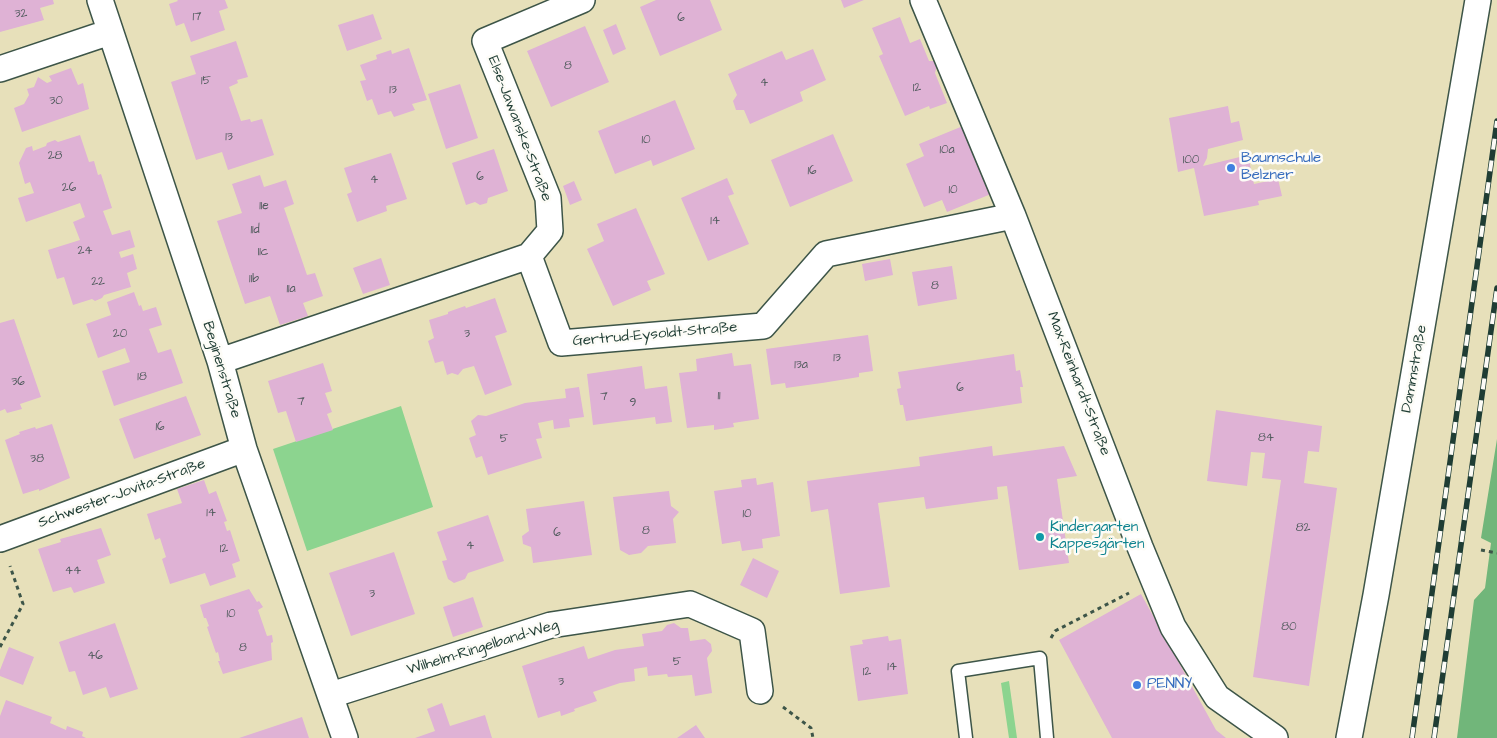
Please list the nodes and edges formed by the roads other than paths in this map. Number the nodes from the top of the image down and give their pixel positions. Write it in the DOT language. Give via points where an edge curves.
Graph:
graph roads {
  1 [pos="100,0"];
  2 [pos="582,0"];
  3 [pos="922,0"];
  4 [pos="1478,0"];
  5 [pos="110,32"];
  6 [pos="0,69"];
  7 [pos="1014,216"];
  8 [pos="529,256"];
  9 [pos="220,361"];
  10 [pos="244,449"];
  11 [pos="0,539"];
  12 [pos="760,691"];
  13 [pos="331,695"];
  14 [pos="345,738"];
  15 [pos="966,738"];
  16 [pos="1047,738"];
  17 [pos="1275,738"];
  18 [pos="1349,738"];
  1 -- 5 [label="street, Beginenstraße"];
  2 -- 8 [label="street, Else-Jawanske-Straße" via="485,41 548,198 550,231"];
  3 -- 7 [label="street, Max-Reinhardt-Straße"];
  4 -- 18 [label="street, Dammstraße"];
  5 -- 6 [label="street"];
  5 -- 9 [label="street, Beginenstraße"];
  7 -- 8 [label="street, Gertrud-Eysoldt-Straße" via="826,254 764,326 561,344"];
  7 -- 17 [label="street, Max-Reinhardt-Straße" via="1173,627 1217,697"];
  8 -- 9 [label="street"];
  9 -- 10 [label="street, Beginenstraße"];
  10 -- 11 [label="street, Schwester-Jovita-Straße"];
  10 -- 13 [label="street, Beginenstraße"];
  12 -- 13 [label="street, Wilhelm-Ringelband-Weg" via="752,631 690,604 551,625"];
  13 -- 14 [label="street, Beginenstraße"];
  15 -- 16 [label="lane" via="958,671 1040,658"];
}
